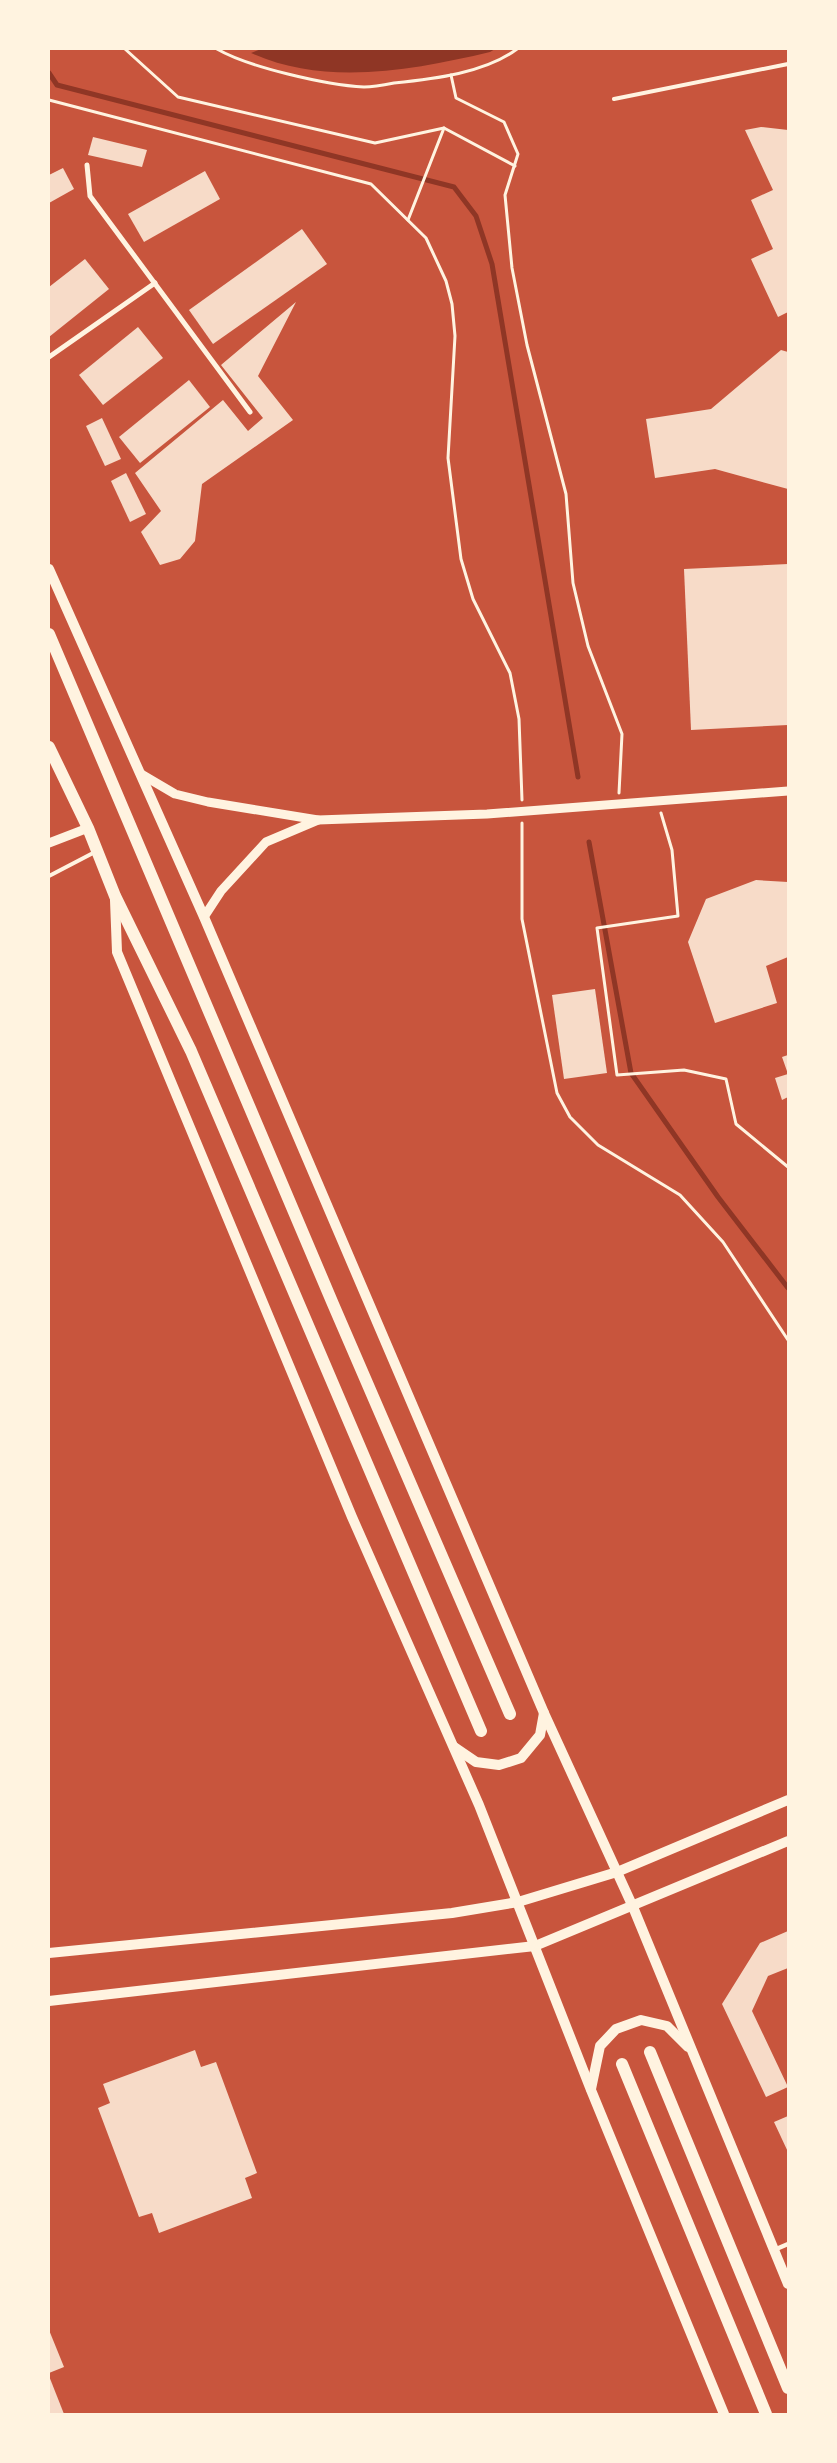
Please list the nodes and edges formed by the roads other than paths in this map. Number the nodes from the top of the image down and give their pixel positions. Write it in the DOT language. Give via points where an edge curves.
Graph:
graph roads {
  1 [pos="788,64"];
  2 [pos="614,100"];
  3 [pos="87,166"];
  4 [pos="155,283"];
  5 [pos="49,357"];
  6 [pos="250,412"];
  7 [pos="49,569"];
  8 [pos="49,634"];
  9 [pos="49,747"];
  10 [pos="141,774"];
  11 [pos="788,792"];
  12 [pos="318,820"];
  13 [pos="88,828"];
  14 [pos="49,843"];
  15 [pos="97,851"];
  16 [pos="49,876"];
  17 [pos="115,896"];
  18 [pos="204,917"];
  19 [pos="544,1713"];
  20 [pos="510,1714"];
  21 [pos="481,1731"];
  22 [pos="453,1747"];
  23 [pos="788,1800"];
  24 [pos="788,1841"];
  25 [pos="617,1872"];
  26 [pos="518,1902"];
  27 [pos="633,1907"];
  28 [pos="535,1946"];
  29 [pos="49,1953"];
  30 [pos="49,2001"];
  31 [pos="650,2052"];
  32 [pos="692,2052"];
  33 [pos="622,2064"];
  34 [pos="591,2090"];
  35 [pos="788,2244"];
  36 [pos="774,2250"];
  37 [pos="788,2284"];
  38 [pos="788,2388"];
  39 [pos="724,2414"];
  40 [pos="766,2414"];
  1 -- 2 [label="lane"];
  3 -- 4 [label="street" via="90,196"];
  4 -- 5 [label="street"];
  4 -- 6 [label="street"];
  7 -- 10 [label="main road"];
  8 -- 20 [label="highway"];
  9 -- 13 [label="highway"];
  10 -- 12 [label="street" via="174,794"];
  10 -- 18 [label="main road"];
  11 -- 12 [label="street" via="487,814"];
  12 -- 18 [label="street" via="266,842 221,891"];
  13 -- 14 [label="street"];
  13 -- 15 [label="highway"];
  15 -- 16 [label="lane"];
  15 -- 17 [label="highway"];
  17 -- 21 [label="highway" via="191,1051"];
  17 -- 22 [label="main road" via="117,952 352,1517"];
  18 -- 19 [label="main road"];
  19 -- 22 [label="main road" via="540,1735 521,1758 499,1765 476,1762"];
  19 -- 25 [label="main road"];
  22 -- 26 [label="main road"];
  23 -- 25 [label="main road"];
  24 -- 27 [label="main road"];
  25 -- 26 [label="main road"];
  25 -- 27 [label="main road"];
  26 -- 28 [label="main road"];
  26 -- 29 [label="main road" via="452,1913"];
  27 -- 28 [label="main road"];
  27 -- 32 [label="main road"];
  28 -- 30 [label="main road"];
  28 -- 34 [label="main road"];
  31 -- 38 [label="highway"];
  32 -- 34 [label="main road" via="667,2026 641,2020 616,2030 600,2046"];
  32 -- 36 [label="main road"];
  33 -- 40 [label="highway"];
  34 -- 39 [label="main road"];
  35 -- 36 [label="street"];
  36 -- 37 [label="main road"];
}
